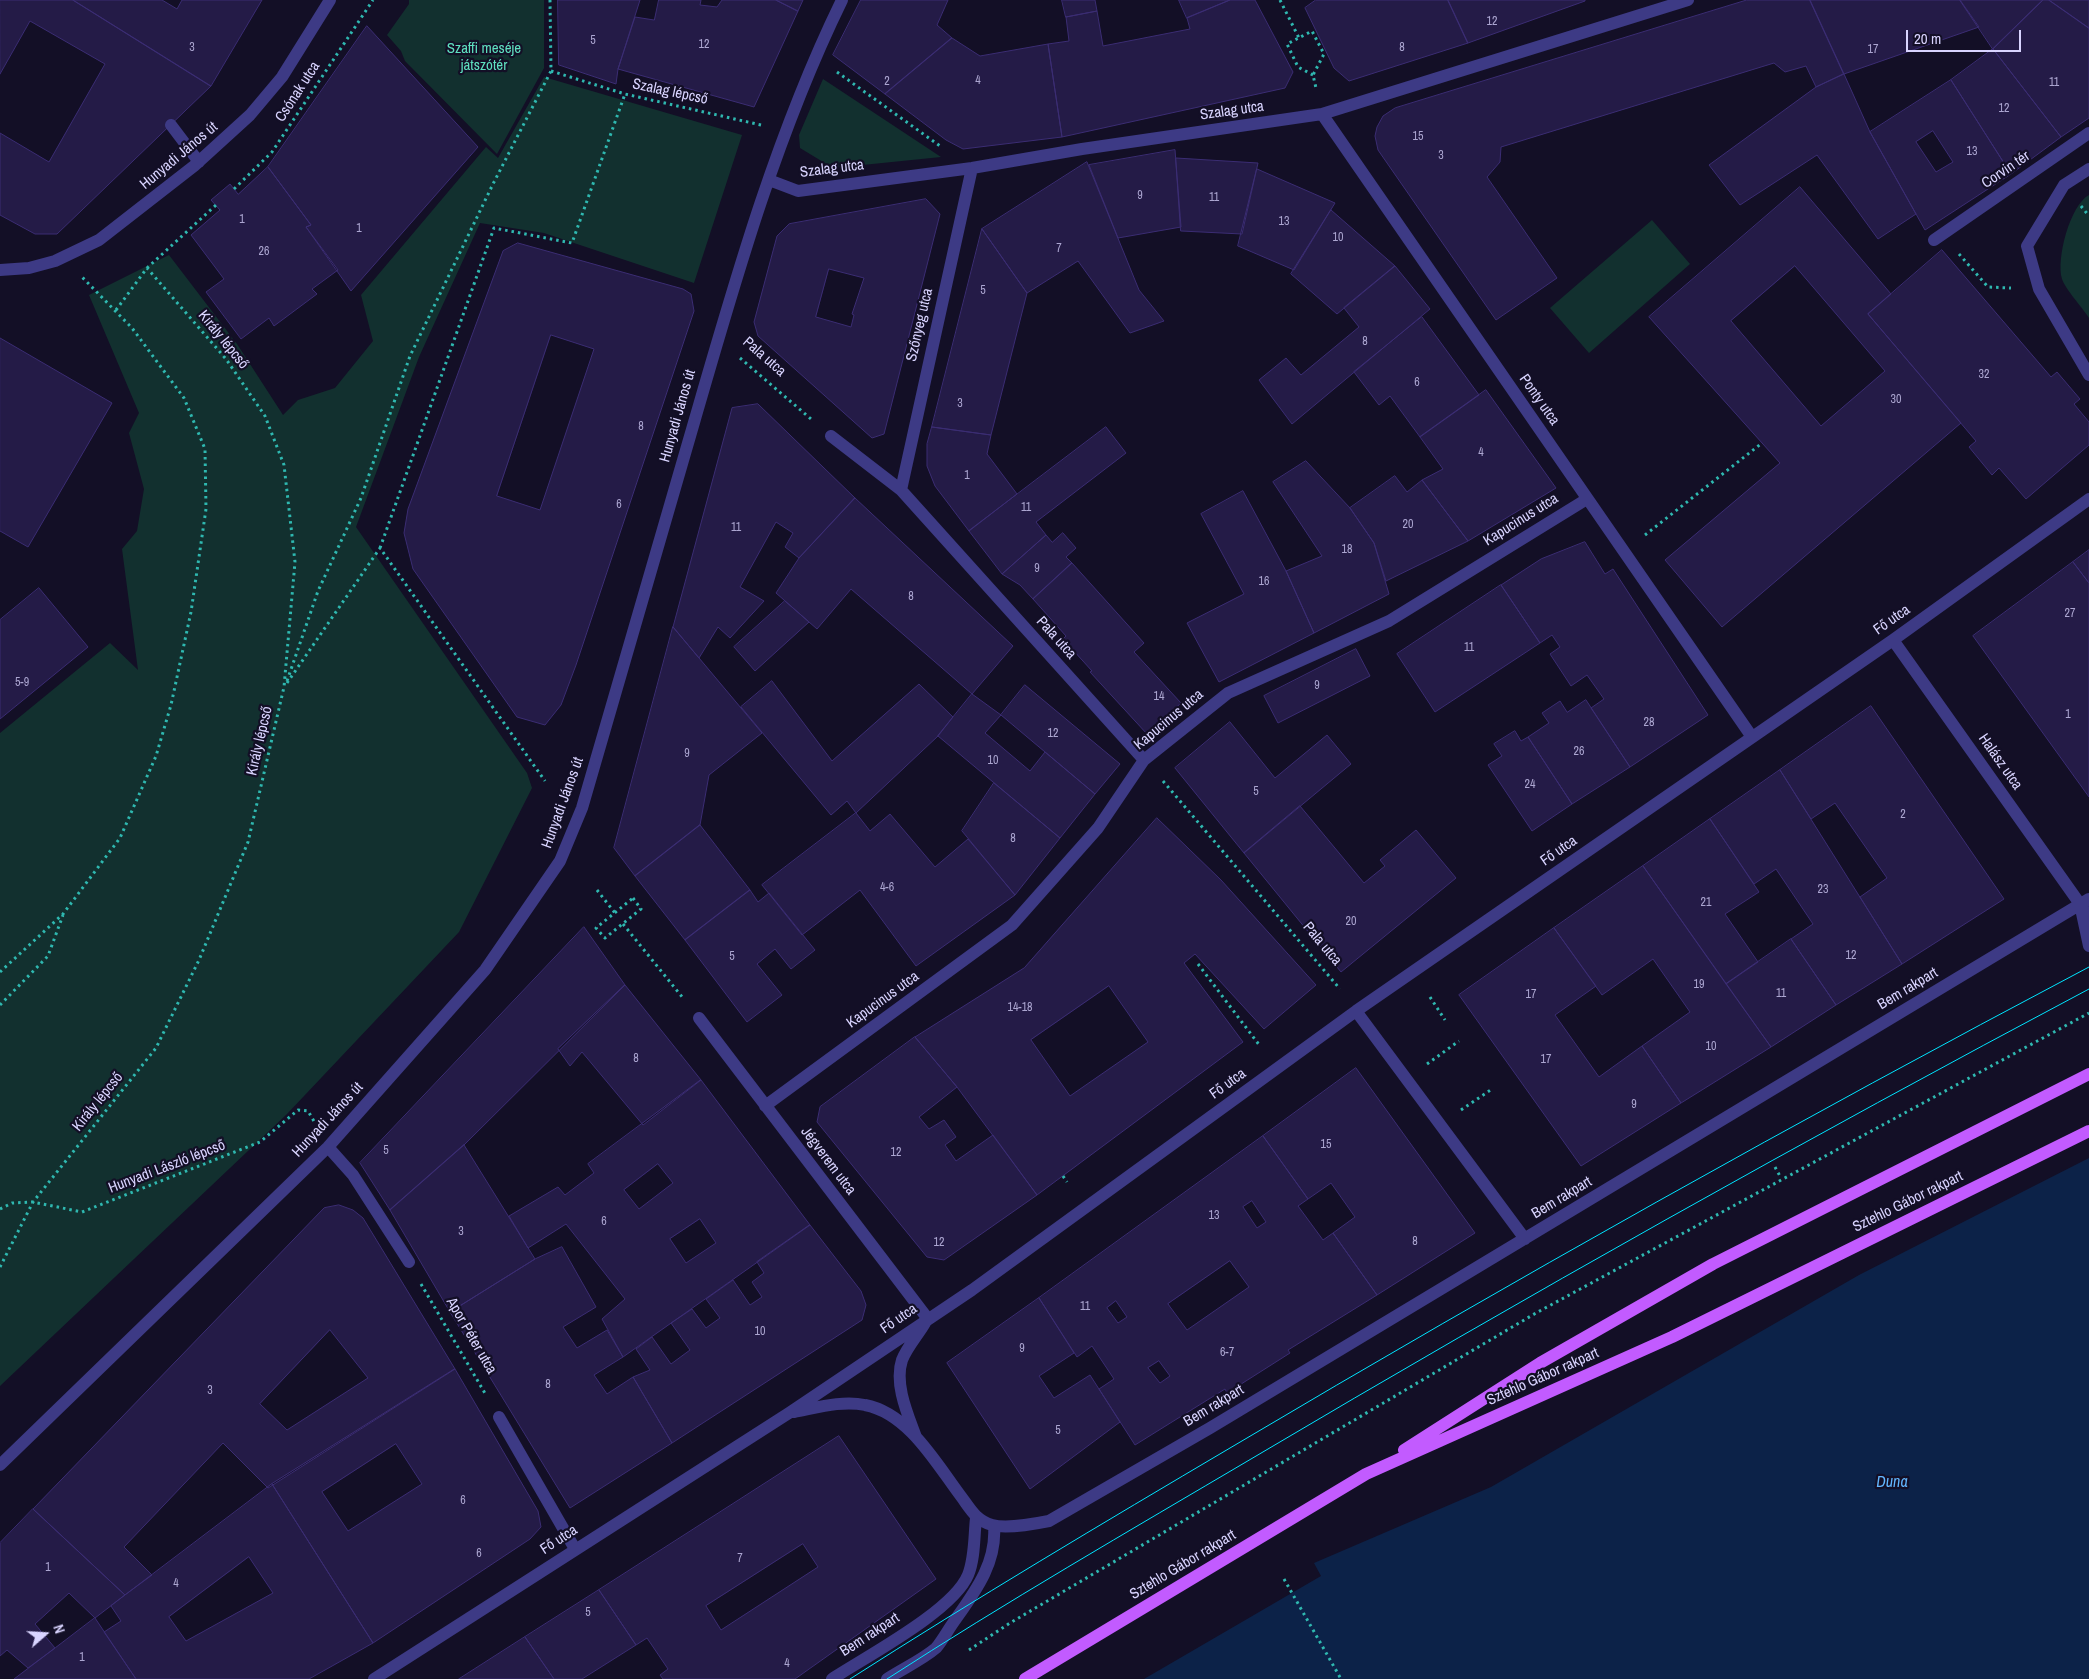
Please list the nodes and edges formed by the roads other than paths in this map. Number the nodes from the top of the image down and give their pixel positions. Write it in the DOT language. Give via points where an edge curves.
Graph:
graph roads {
  1 [pos="330,0"];
  2 [pos="842,0"];
  3 [pos="1688,0"];
  4 [pos="1322,114"];
  5 [pos="171,126"];
  6 [pos="2089,133"];
  7 [pos="199,162"];
  8 [pos="972,168"];
  9 [pos="2089,169"];
  10 [pos="769,180"];
  11 [pos="1938,237"];
  12 [pos="0,270"];
  13 [pos="2089,375"];
  14 [pos="831,436"];
  15 [pos="901,490"];
  16 [pos="1587,498"];
  17 [pos="2089,498"];
  18 [pos="1893,640"];
  19 [pos="1752,738"];
  20 [pos="1144,760"];
  21 [pos="2086,905"];
  22 [pos="2089,946"];
  23 [pos="1356,1011"];
  24 [pos="699,1018"];
  25 [pos="2089,1074"];
  26 [pos="765,1106"];
  27 [pos="2089,1130"];
  28 [pos="328,1147"];
  29 [pos="1525,1239"];
  30 [pos="409,1262"];
  31 [pos="928,1319"];
  32 [pos="789,1412"];
  33 [pos="499,1417"];
  34 [pos="916,1437"];
  35 [pos="0,1465"];
  36 [pos="1366,1474"];
  37 [pos="976,1518"];
  38 [pos="994,1526"];
  39 [pos="575,1549"];
  40 [pos="374,1679"];
  41 [pos="832,1679"];
  42 [pos="887,1679"];
  43 [pos="1025,1679"];
  1 -- 7 [label="street, Hunyadi János út" via="282,77 250,115"];
  2 -- 10 [label="street, Hunyadi János út" via="815,56 783,135"];
  3 -- 4 [label="street, Szalag utca"];
  4 -- 8 [label="street, Szalag utca"];
  4 -- 16 [label="street, Ponty utca"];
  5 -- 7 [label="street"];
  6 -- 11 [label="street, Corvin tér"];
  7 -- 12 [label="street, Hunyadi János út" via="99,240 55,261 29,268"];
  8 -- 10 [label="street, Szalag utca" via="798,191"];
  8 -- 15 [label="street, Szőnyeg utca"];
  9 -- 13 [label="street" via="2064,185 2027,246 2039,289"];
  10 -- 28 [label="street, Hunyadi János út" via="718,339 582,808 560,861 485,970"];
  14 -- 15 [label="street, Pala utca"];
  15 -- 20 [label="street, Pala utca"];
  16 -- 19 [label="street, Ponty utca"];
  16 -- 20 [label="street, Kapucinus utca" via="1389,621 1228,692"];
  17 -- 18 [label="street, Fő utca"];
  18 -- 19 [label="street, Fő utca"];
  18 -- 21 [label="street, Halász utca"];
  19 -- 23 [label="street, Fő utca"];
  20 -- 26 [label="street, Kapucinus utca" via="1098,828 1012,925"];
  21 -- 22 [label="street, Halász utca"];
  21 -- 29 [label="street, Bem rakpart"];
  23 -- 29 [label="street"];
  23 -- 31 [label="street, Fő utca"];
  24 -- 26 [label="street, Jégverem utca"];
  25 -- 36 [label="main road" via="1713,1264 1540,1363"];
  26 -- 31 [label="street, Jégverem utca"];
  27 -- 36 [label="main road, Sztehlo Gábor rakpart" via="1672,1337"];
  28 -- 30 [label="street" via="353,1175"];
  28 -- 35 [label="street, Hunyadi János út"];
  29 -- 38 [label="street, Bem rakpart" via="1049,1521"];
  31 -- 32 [label="street, Fő utca"];
  31 -- 34 [label="street" via="902,1359 900,1371 907,1411"];
  32 -- 34 [label="street" via="851,1403 867,1405 884,1412"];
  32 -- 39 [label="street, Fő utca"];
  33 -- 39 [label="street"];
  34 -- 37 [label="street"];
  36 -- 43 [label="main road, Sztehlo Gábor rakpart"];
  37 -- 38 [label="street"];
  37 -- 41 [label="street, Bem rakpart" via="971,1567 957,1594 934,1614"];
  38 -- 42 [label="street" via="993,1546 982,1580 936,1648"];
  39 -- 40 [label="street, Fő utca"];
}
